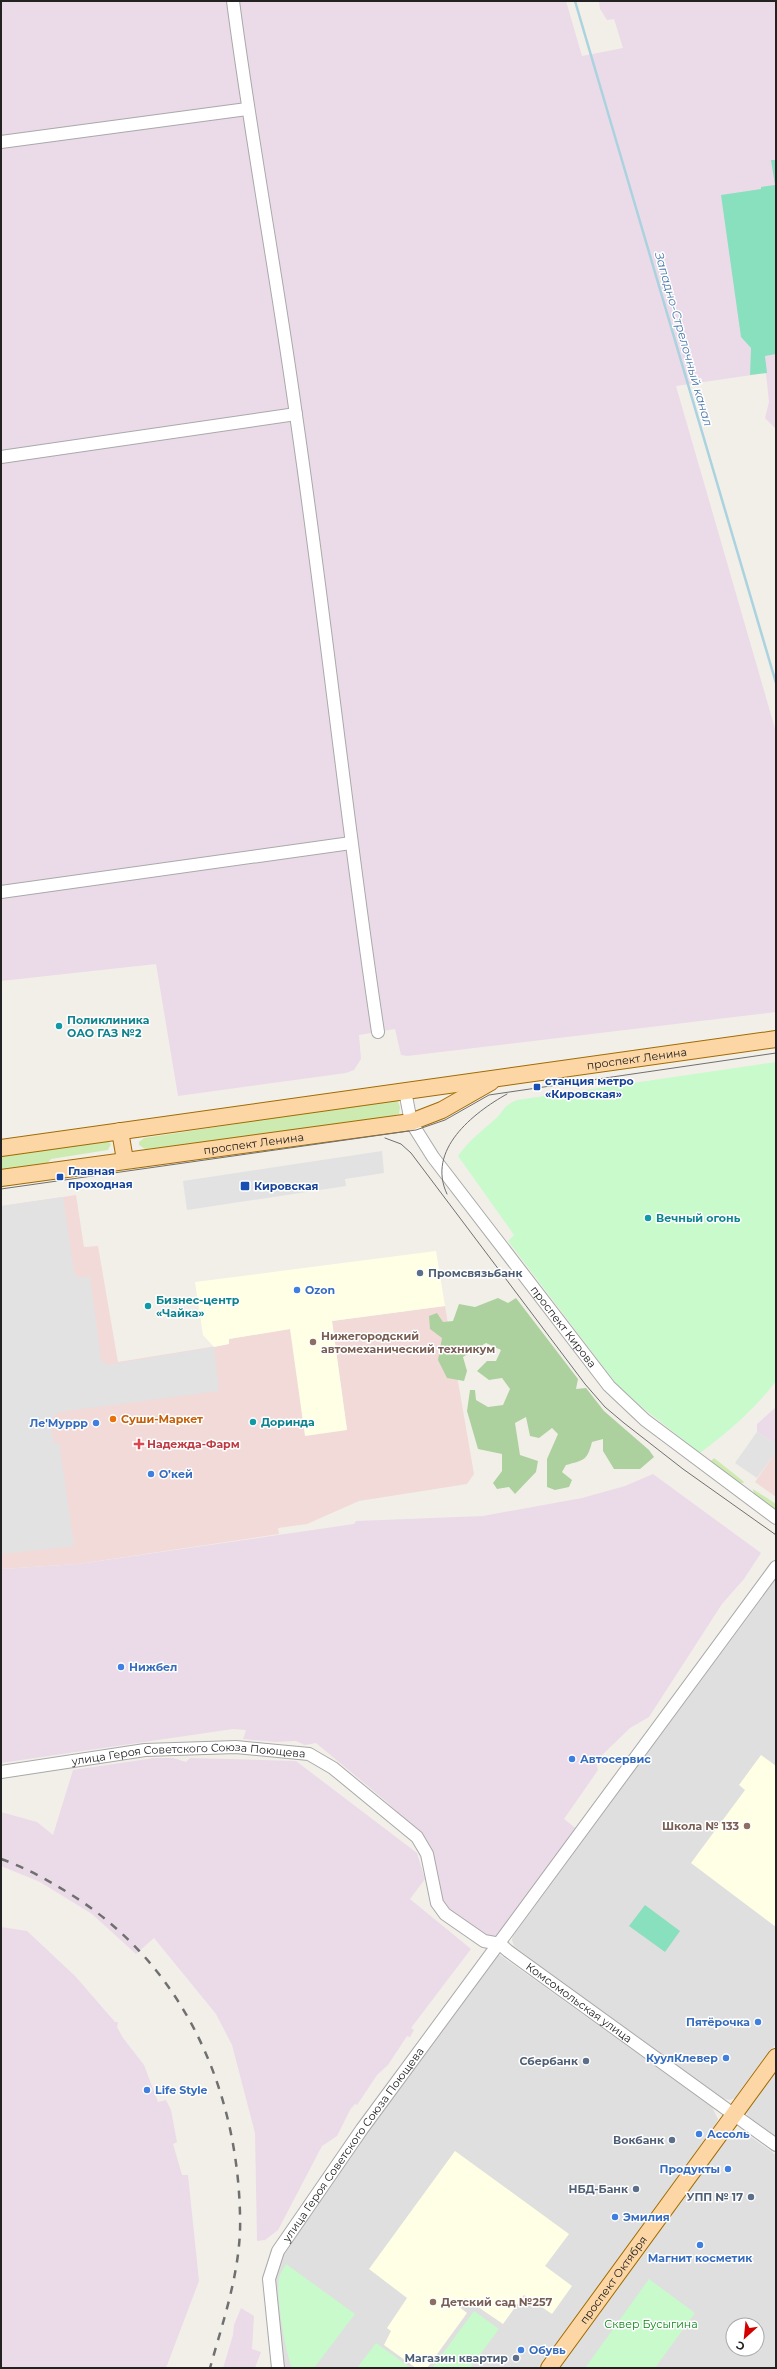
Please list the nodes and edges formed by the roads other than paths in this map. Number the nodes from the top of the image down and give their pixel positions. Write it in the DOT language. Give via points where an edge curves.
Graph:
graph roads {
  1 [pos="233,1"];
  2 [pos="247,109"];
  3 [pos="1,142"];
  4 [pos="296,414"];
  5 [pos="1,457"];
  6 [pos="351,842"];
  7 [pos="1,892"];
  8 [pos="378,1032"];
  9 [pos="776,1039"];
  10 [pos="497,1078"];
  11 [pos="405,1091"];
  12 [pos="411,1122"];
  13 [pos="120,1131"];
  14 [pos="1,1148"];
  15 [pos="125,1160"];
  16 [pos="1,1178"];
  17 [pos="776,1518"];
  18 [pos="776,1566"];
  19 [pos="1,1772"];
  20 [pos="500,1944"];
  21 [pos="776,2057"];
  22 [pos="734,2114"];
  23 [pos="776,2145"];
  24 [pos="278,2368"];
  25 [pos="550,2368"];
  1 -- 2 [label="street"];
  2 -- 3 [label="street"];
  2 -- 4 [label="street"];
  4 -- 5 [label="street"];
  4 -- 6 [label="street"];
  6 -- 7 [label="street"];
  6 -- 8 [label="street"];
  9 -- 10 [label="main road, проспект Ленина"];
  10 -- 11 [label="main road, проспект Ленина"];
  10 -- 12 [label="main road, проспект Ленина" via="442,1110"];
  11 -- 12 [label="street, проспект Кирова"];
  11 -- 13 [label="main road, проспект Ленина"];
  12 -- 15 [label="main road, проспект Ленина"];
  12 -- 17 [label="street, проспект Кирова" via="433,1157 609,1386 645,1420"];
  13 -- 14 [label="main road, проспект Ленина"];
  13 -- 15 [label="main road"];
  15 -- 16 [label="main road, проспект Ленина"];
  18 -- 20 [label="street, улица Героя Советского Союза Поющева"];
  19 -- 20 [label="street, улица Героя Советского Союза Поющева" via="145,1750 236,1748 309,1754 332,1768 417,1837 427,1854 437,1903 445,1914 484,1941"];
  20 -- 22 [label="street, Комсомольская улица"];
  20 -- 24 [label="street, улица Героя Советского Союза Поющева" via="362,2128 278,2251 268,2279"];
  21 -- 22 [label="main road, проспект Октября"];
  22 -- 23 [label="street, Комсомольская улица"];
  22 -- 25 [label="main road, проспект Октября"];
}
